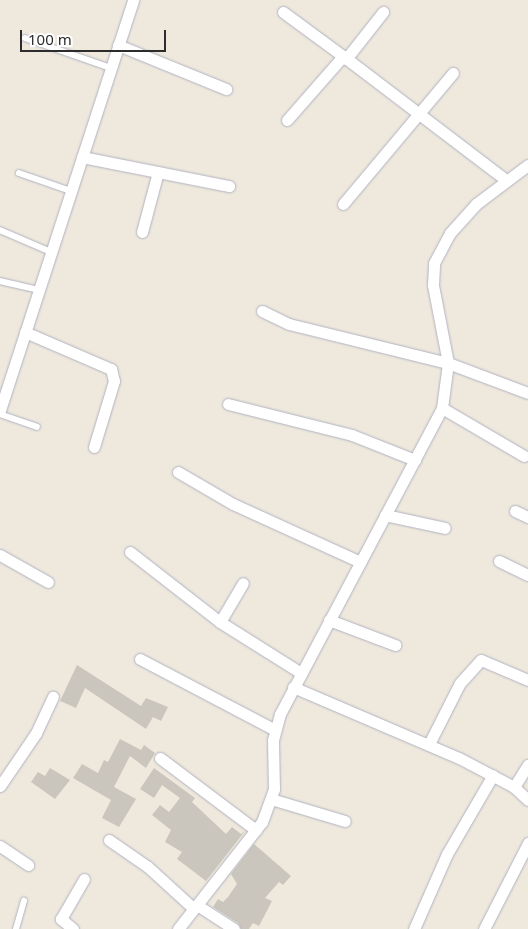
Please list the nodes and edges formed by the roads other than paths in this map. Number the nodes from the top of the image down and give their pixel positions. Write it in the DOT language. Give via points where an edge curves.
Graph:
graph roads {
  1 [pos="133,0"];
  2 [pos="283,12"];
  3 [pos="383,12"];
  4 [pos="25,38"];
  5 [pos="118,45"];
  6 [pos="345,57"];
  7 [pos="111,68"];
  8 [pos="453,73"];
  9 [pos="226,89"];
  10 [pos="420,115"];
  11 [pos="287,120"];
  12 [pos="82,157"];
  13 [pos="528,165"];
  14 [pos="158,172"];
  15 [pos="18,173"];
  16 [pos="506,180"];
  17 [pos="229,186"];
  18 [pos="71,191"];
  19 [pos="343,204"];
  20 [pos="0,230"];
  21 [pos="142,232"];
  22 [pos="51,252"];
  23 [pos="0,281"];
  24 [pos="38,290"];
  25 [pos="262,311"];
  26 [pos="25,332"];
  27 [pos="448,362"];
  28 [pos="528,394"];
  29 [pos="228,404"];
  30 [pos="442,408"];
  31 [pos="0,410"];
  32 [pos="0,414"];
  33 [pos="37,426"];
  34 [pos="94,447"];
  35 [pos="524,456"];
  36 [pos="415,460"];
  37 [pos="178,472"];
  38 [pos="516,511"];
  39 [pos="385,515"];
  40 [pos="528,517"];
  41 [pos="445,528"];
  42 [pos="130,552"];
  43 [pos="0,554"];
  44 [pos="499,561"];
  45 [pos="360,562"];
  46 [pos="528,575"];
  47 [pos="48,582"];
  48 [pos="243,583"];
  49 [pos="329,620"];
  50 [pos="220,622"];
  51 [pos="394,645"];
  52 [pos="140,659"];
  53 [pos="300,673"];
  54 [pos="528,680"];
  55 [pos="293,687"];
  56 [pos="53,696"];
  57 [pos="276,730"];
  58 [pos="429,744"];
  59 [pos="160,758"];
  60 [pos="528,765"];
  61 [pos="493,775"];
  62 [pos="0,786"];
  63 [pos="514,787"];
  64 [pos="272,799"];
  65 [pos="528,800"];
  66 [pos="346,822"];
  67 [pos="256,830"];
  68 [pos="109,840"];
  69 [pos="528,843"];
  70 [pos="0,846"];
  71 [pos="28,865"];
  72 [pos="84,879"];
  73 [pos="24,901"];
  74 [pos="195,907"];
  75 [pos="16,929"];
  76 [pos="73,929"];
  77 [pos="178,929"];
  78 [pos="234,929"];
  79 [pos="414,929"];
  80 [pos="484,929"];
  1 -- 5 [label="street"];
  2 -- 6 [label="street"];
  3 -- 6 [label="street"];
  4 -- 7 [label="lane"];
  5 -- 7 [label="street"];
  5 -- 9 [label="street"];
  6 -- 10 [label="street"];
  6 -- 11 [label="street"];
  7 -- 12 [label="street"];
  8 -- 10 [label="street"];
  10 -- 16 [label="street"];
  10 -- 19 [label="street"];
  12 -- 14 [label="street"];
  12 -- 18 [label="street"];
  13 -- 16 [label="street"];
  14 -- 17 [label="street"];
  14 -- 21 [label="street"];
  15 -- 18 [label="lane"];
  16 -- 27 [label="street" via="476,204 450,233 434,263 433,286"];
  18 -- 22 [label="street"];
  20 -- 22 [label="lane"];
  22 -- 24 [label="street"];
  23 -- 24 [label="lane"];
  24 -- 26 [label="street"];
  25 -- 27 [label="street" via="289,324"];
  26 -- 31 [label="street"];
  26 -- 34 [label="street" via="111,369 114,381"];
  27 -- 28 [label="street"];
  27 -- 30 [label="street"];
  29 -- 36 [label="street" via="352,435"];
  30 -- 35 [label="street"];
  30 -- 36 [label="street"];
  32 -- 33 [label="lane"];
  36 -- 39 [label="street"];
  37 -- 45 [label="street" via="233,504"];
  38 -- 40 [label="street"];
  39 -- 41 [label="street"];
  39 -- 45 [label="street"];
  42 -- 50 [label="street"];
  43 -- 47 [label="street"];
  44 -- 46 [label="street"];
  45 -- 49 [label="street"];
  48 -- 50 [label="street"];
  49 -- 51 [label="street"];
  49 -- 53 [label="street"];
  50 -- 53 [label="street"];
  52 -- 57 [label="street"];
  53 -- 55 [label="street"];
  54 -- 58 [label="street" via="481,660 460,683"];
  55 -- 57 [label="street"];
  55 -- 58 [label="street"];
  56 -- 62 [label="street" via="36,733"];
  57 -- 64 [label="street"];
  58 -- 61 [label="street"];
  59 -- 67 [label="street"];
  60 -- 63 [label="street"];
  61 -- 63 [label="street"];
  61 -- 79 [label="street" via="447,854"];
  63 -- 65 [label="street"];
  64 -- 66 [label="street"];
  64 -- 67 [label="street"];
  67 -- 74 [label="street"];
  68 -- 74 [label="street" via="148,867"];
  69 -- 80 [label="street"];
  70 -- 71 [label="street"];
  72 -- 76 [label="street" via="61,919"];
  73 -- 75 [label="lane"];
  74 -- 77 [label="street"];
  74 -- 78 [label="street"];
}
